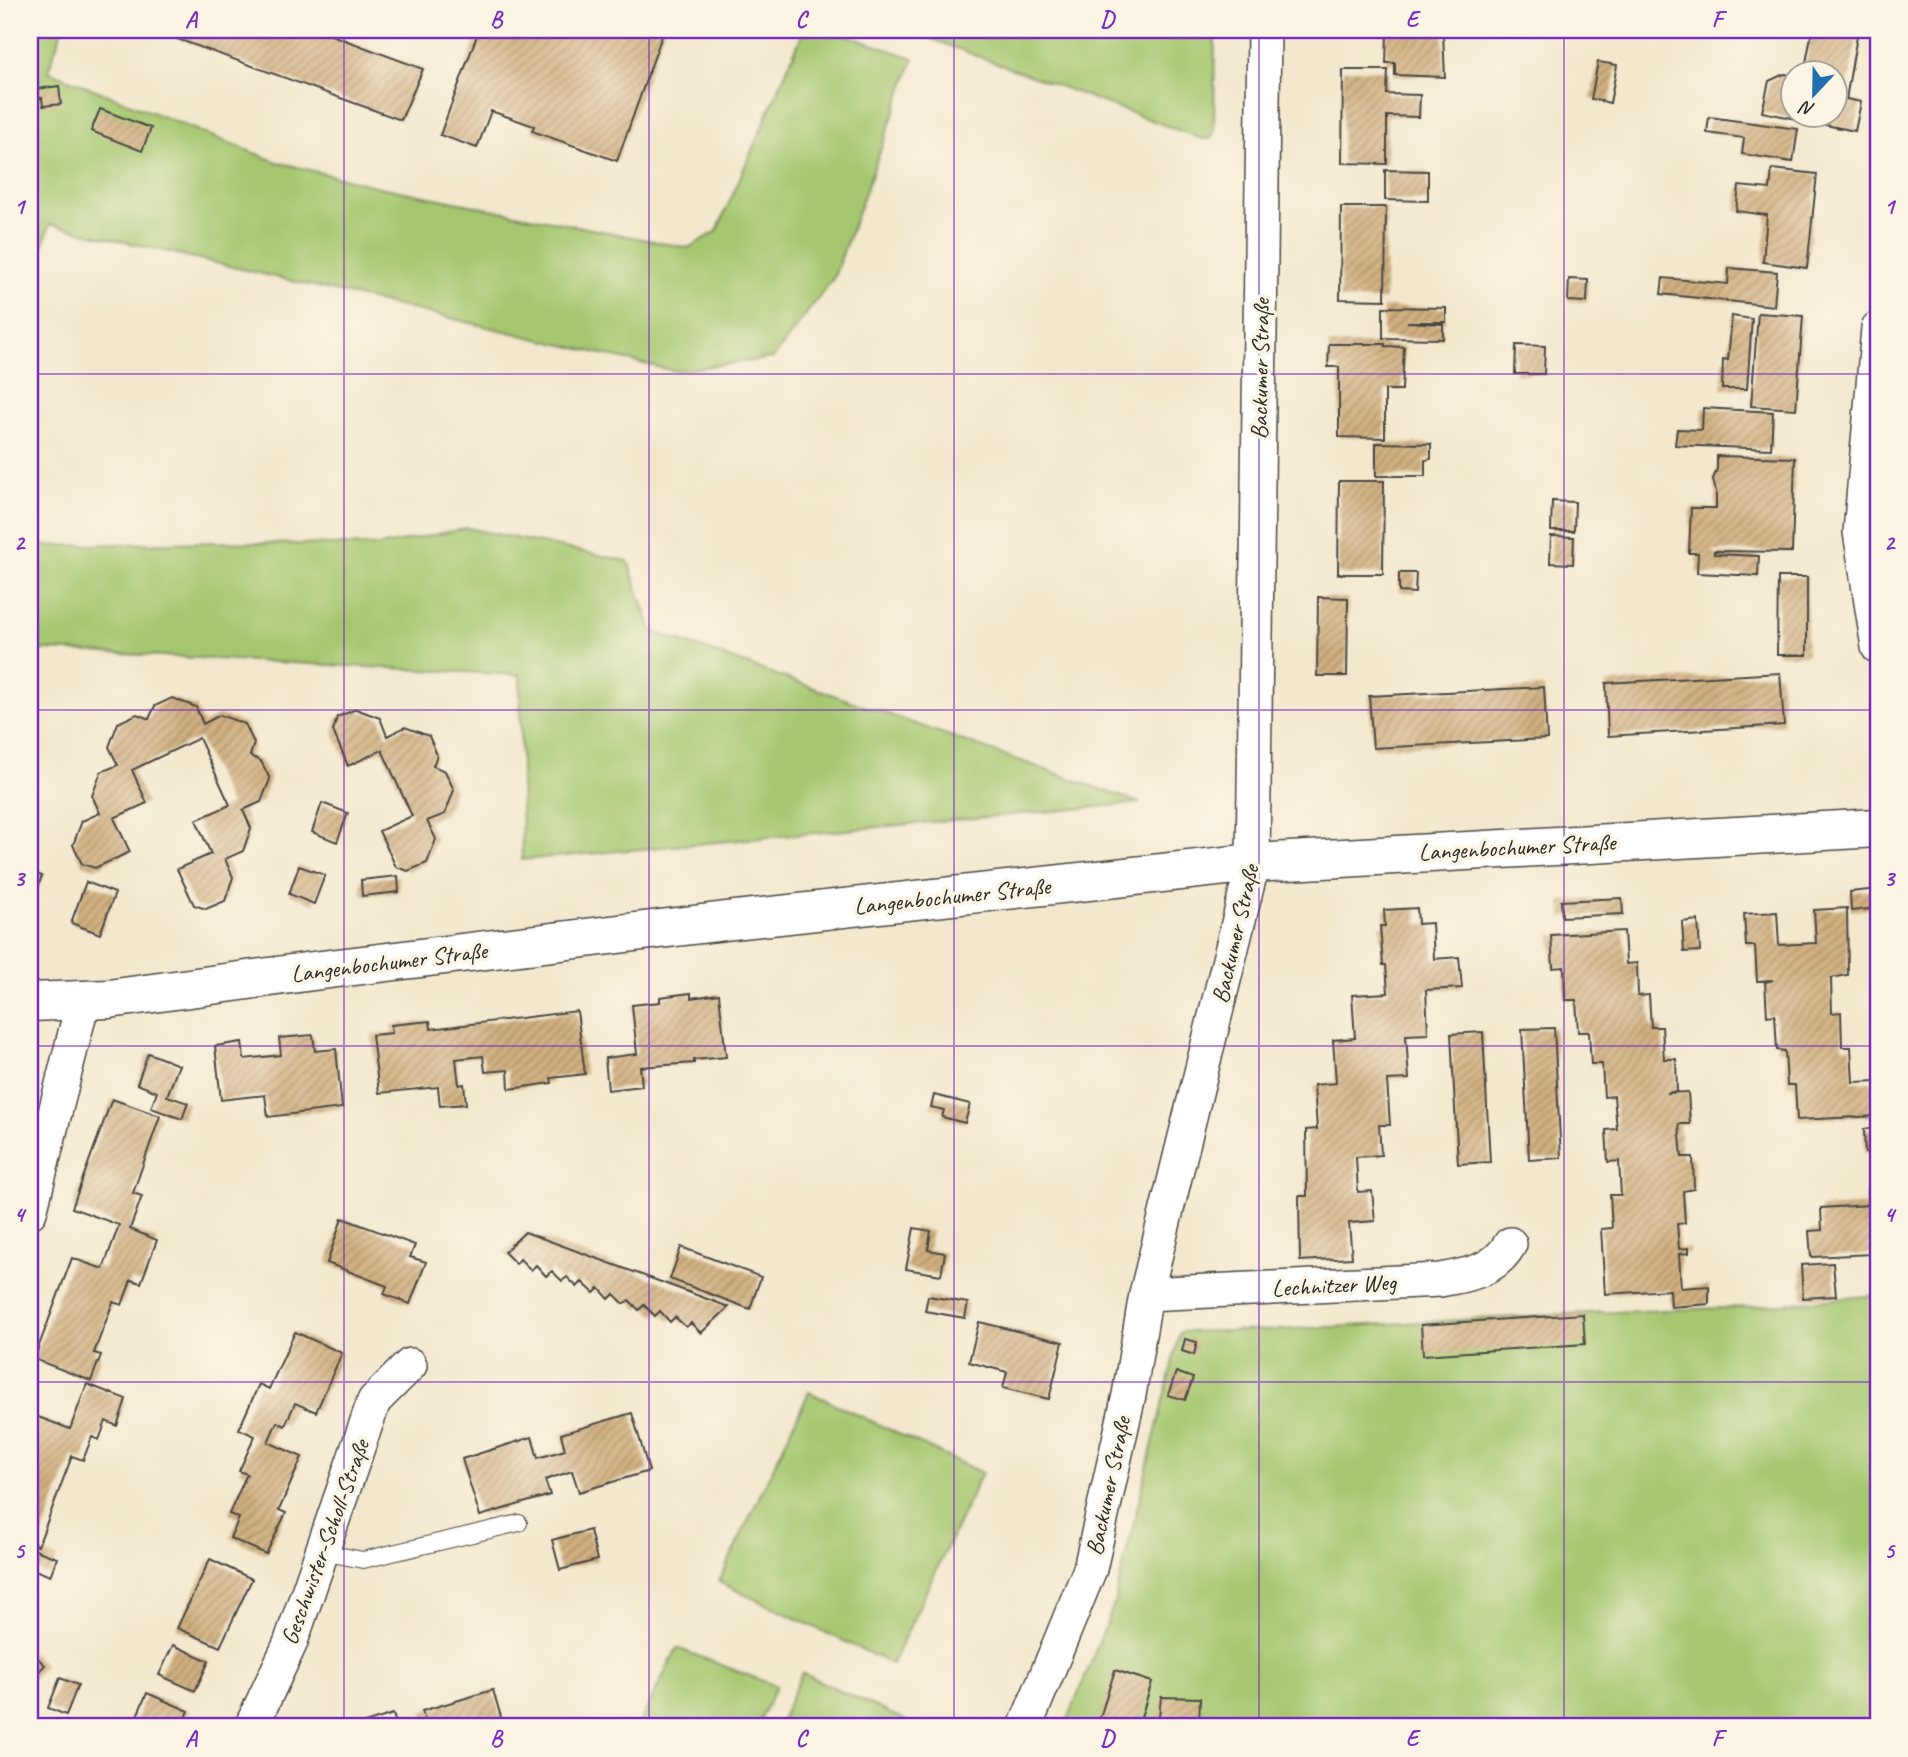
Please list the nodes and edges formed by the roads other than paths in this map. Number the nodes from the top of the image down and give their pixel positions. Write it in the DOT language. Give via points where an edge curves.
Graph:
graph roads {
  1 [pos="1264,30"];
  2 [pos="1878,328"];
  3 [pos="1878,647"];
  4 [pos="1878,828"];
  5 [pos="1253,863"];
  6 [pos="83,1001"];
  7 [pos="30,1002"];
  8 [pos="30,1212"];
  9 [pos="1510,1244"];
  10 [pos="1146,1294"];
  11 [pos="410,1365"];
  12 [pos="519,1523"];
  13 [pos="322,1552"];
  14 [pos="250,1727"];
  15 [pos="1025,1727"];
  1 -- 5 [label="street, Backumer Straße"];
  2 -- 3 [label="street" via="1860,531"];
  4 -- 5 [label="street, Langenbochumer Straße"];
  5 -- 6 [label="street, Langenbochumer Straße" via="734,920"];
  5 -- 10 [label="street, Backumer Straße"];
  6 -- 7 [label="street, Langenbochumer Straße"];
  6 -- 8 [label="street"];
  9 -- 10 [label="street, Lechnitzer Weg" via="1504,1255 1483,1270 1440,1280"];
  10 -- 15 [label="street, Backumer Straße" via="1090,1569"];
  11 -- 13 [label="street, Geschwister-Scholl-Straße" via="374,1401"];
  12 -- 13 [label="lane" via="363,1560"];
  13 -- 14 [label="street, Geschwister-Scholl-Straße" via="290,1644"];
}
